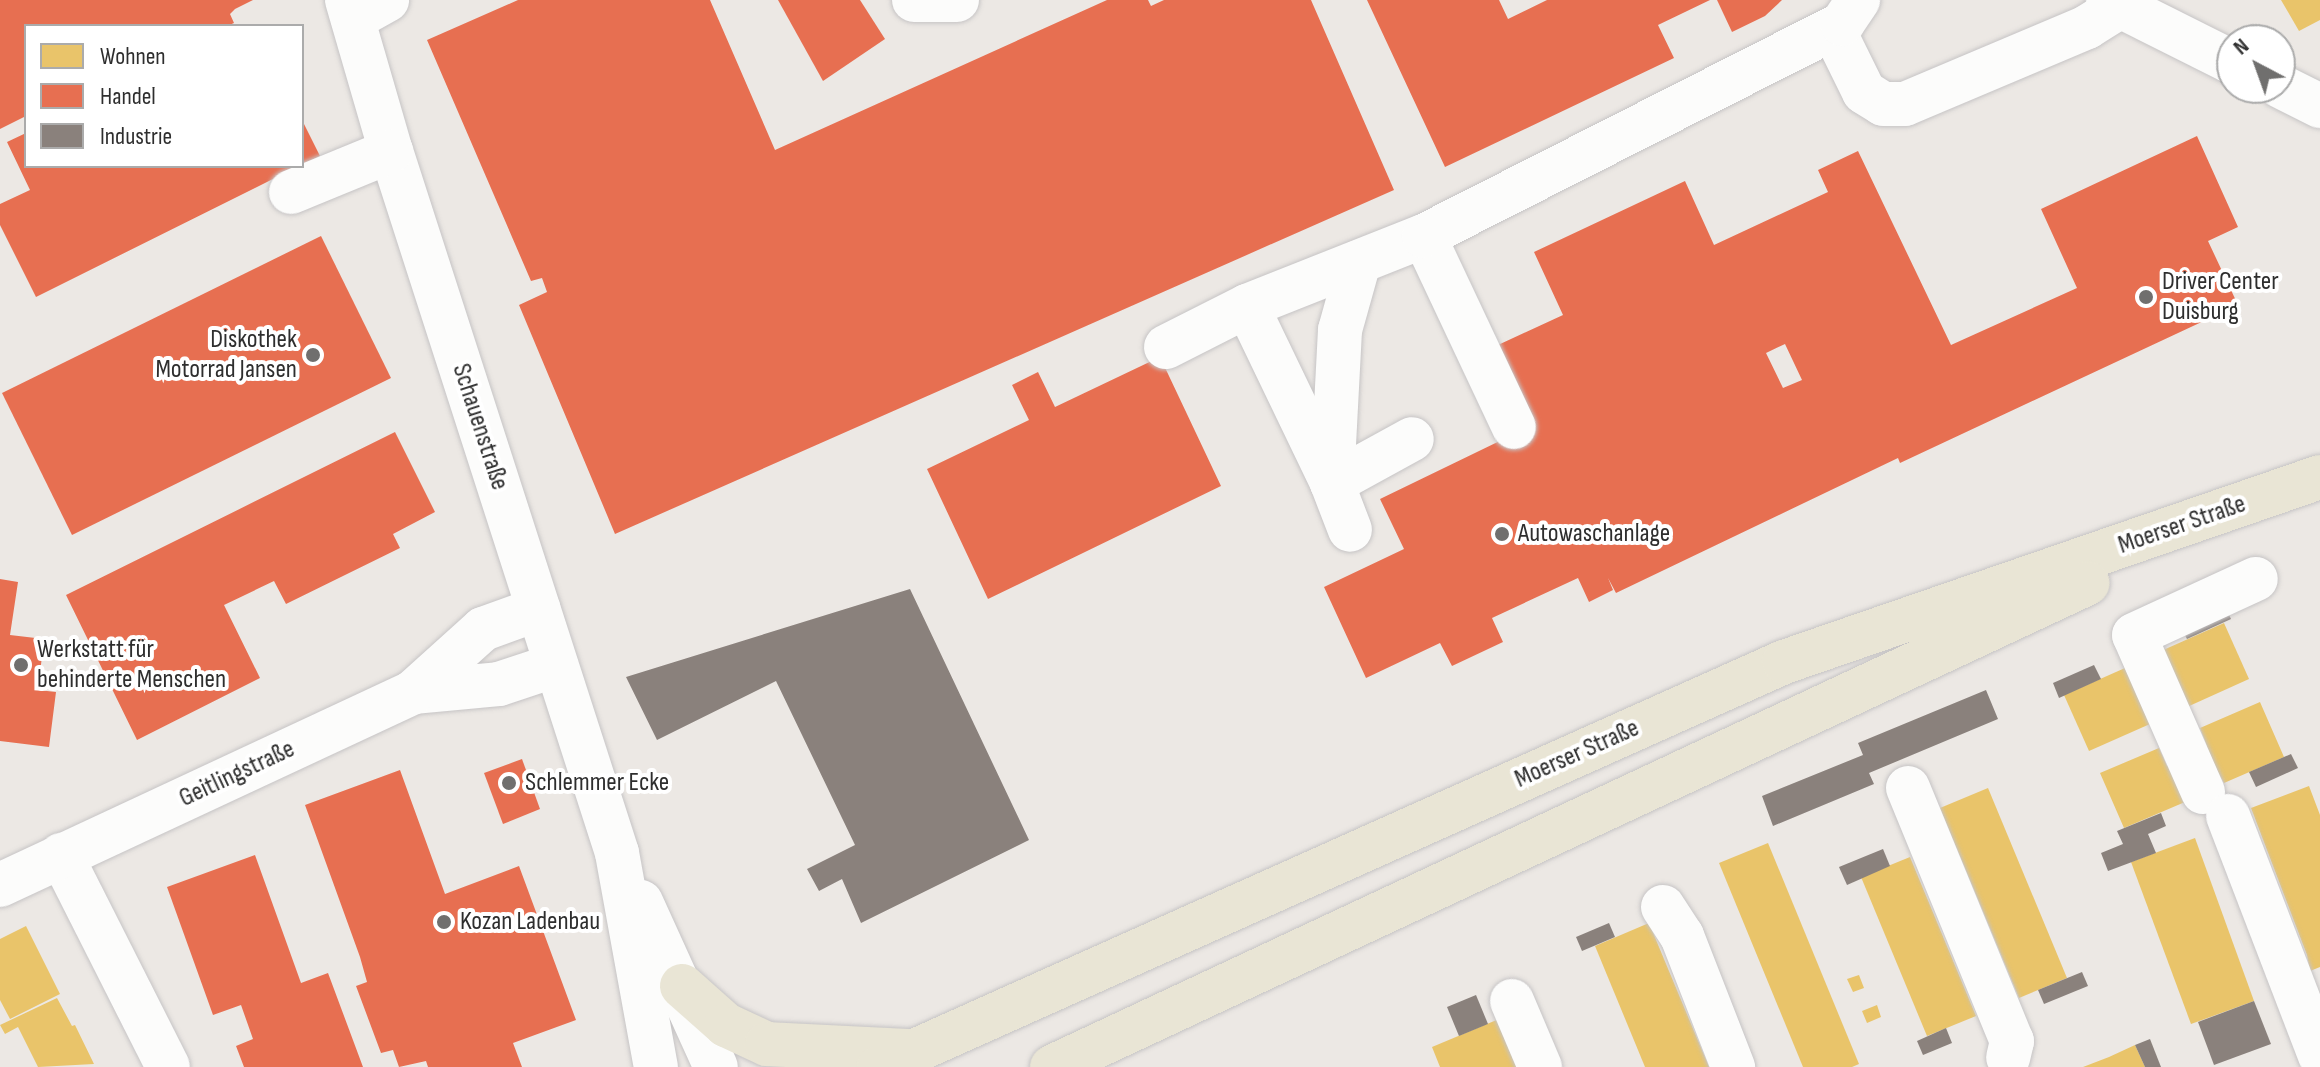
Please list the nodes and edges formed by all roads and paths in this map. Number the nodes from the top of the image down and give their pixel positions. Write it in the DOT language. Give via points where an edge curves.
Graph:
graph roads {
  1 [pos="914,0"];
  2 [pos="957,0"];
  3 [pos="2115,3"];
  4 [pos="363,6"];
  5 [pos="1845,14"];
  6 [pos="2216,54"];
  7 [pos="2296,94"];
  8 [pos="2320,106"];
  9 [pos="391,151"];
  10 [pos="291,192"];
  11 [pos="1424,236"];
  12 [pos="1359,262"];
  13 [pos="1247,306"];
  14 [pos="1166,347"];
  15 [pos="1514,427"];
  16 [pos="1412,439"];
  17 [pos="2307,482"];
  18 [pos="1332,483"];
  19 [pos="1350,530"];
  20 [pos="2256,579"];
  21 [pos="538,609"];
  22 [pos="556,665"];
  23 [pos="413,692"];
  24 [pos="1908,788"];
  25 [pos="617,853"];
  26 [pos="61,855"];
  27 [pos="0,885"];
  28 [pos="1663,907"];
  29 [pos="682,986"];
  30 [pos="1512,1001"];
  31 [pos="2320,1056"];
  32 [pos="895,1059"];
  33 [pos="2000,1064"];
  34 [pos="168,1067"];
  35 [pos="656,1067"];
  36 [pos="716,1067"];
  37 [pos="1052,1067"];
  38 [pos="1540,1067"];
  39 [pos="1733,1067"];
  1 -- 2 [label="street"];
  3 -- 5 [label="street" via="2087,27 1905,104 1883,104 1864,92"];
  3 -- 6 [label="street"];
  4 -- 9 [label="street, Schauenstraße"];
  5 -- 11 [label="street"];
  7 -- 8 [label="street"];
  9 -- 10 [label="street"];
  9 -- 21 [label="street, Schauenstraße"];
  11 -- 12 [label="street"];
  11 -- 15 [label="street"];
  12 -- 13 [label="street"];
  12 -- 18 [label="street" via="1340,330"];
  13 -- 14 [label="street"];
  13 -- 18 [label="street"];
  16 -- 18 [label="street"];
  17 -- 32 [label="main road, Moerser Straße" via="1784,662"];
  17 -- 37 [label="main road, Moerser Straße"];
  18 -- 19 [label="street"];
  20 -- 31 [label="street" via="2134,635 2216,804"];
  21 -- 22 [label="street, Schauenstraße"];
  21 -- 23 [label="street, Geitlingstraße" via="483,629"];
  22 -- 23 [label="street, Geitlingstraße" via="499,684"];
  22 -- 25 [label="street, Schauenstraße"];
  23 -- 26 [label="street, Geitlingstraße"];
  24 -- 33 [label="street" via="2012,1041"];
  25 -- 29 [label="street, Schauenstraße"];
  25 -- 35 [label="street, Schauenstraße"];
  26 -- 27 [label="street, Geitlingstraße"];
  26 -- 34 [label="street"];
  28 -- 39 [label="street" via="1682,936"];
  29 -- 32 [label="main road" via="726,1025 767,1044"];
  29 -- 36 [label="street, Schauenstraße"];
  30 -- 38 [label="street"];
}
